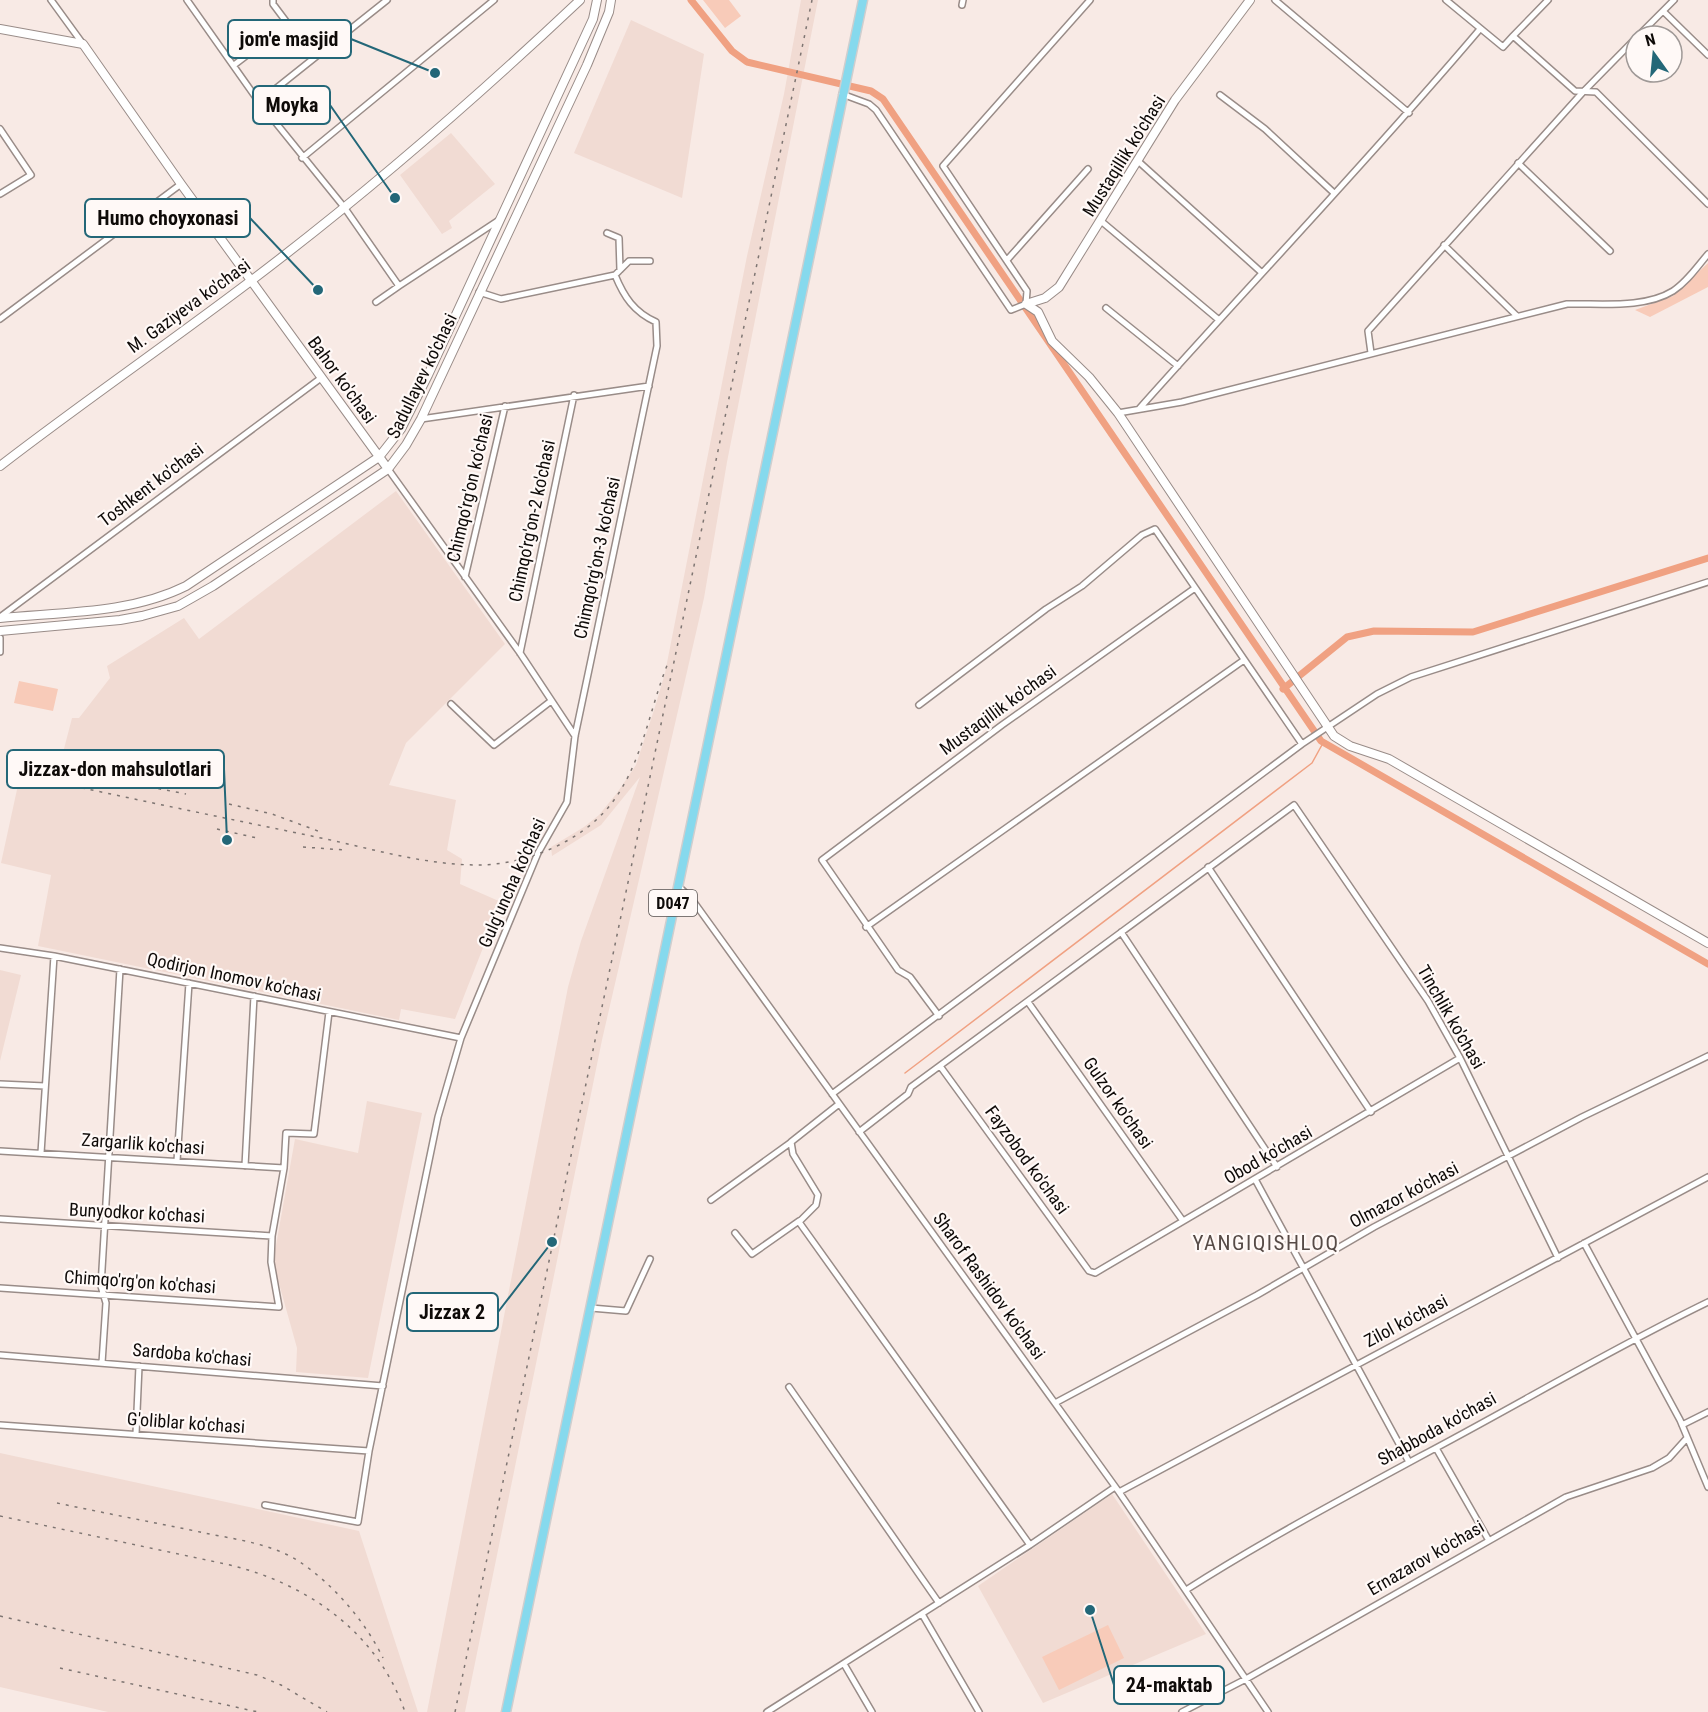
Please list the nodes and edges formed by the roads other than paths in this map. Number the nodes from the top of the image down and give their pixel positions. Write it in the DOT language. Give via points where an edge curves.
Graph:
graph roads {
  1 [pos="51,0"];
  2 [pos="187,0"];
  3 [pos="273,0"];
  4 [pos="387,0"];
  5 [pos="494,0"];
  6 [pos="580,0"];
  7 [pos="597,0"];
  8 [pos="611,0"];
  9 [pos="863,0"];
  10 [pos="1090,0"];
  11 [pos="1250,0"];
  12 [pos="1275,0"];
  13 [pos="1446,0"];
  14 [pos="1548,0"];
  15 [pos="1674,0"];
  16 [pos="1663,10"];
  17 [pos="1650,24"];
  18 [pos="0,29"];
  19 [pos="1480,29"];
  20 [pos="1513,36"];
  21 [pos="83,44"];
  22 [pos="1624,50"];
  23 [pos="1708,55"];
  24 [pos="234,65"];
  25 [pos="1583,92"];
  26 [pos="842,94"];
  27 [pos="1220,95"];
  28 [pos="260,102"];
  29 [pos="1409,113"];
  30 [pos="0,129"];
  31 [pos="302,158"];
  32 [pos="1138,161"];
  33 [pos="1518,163"];
  34 [pos="1088,169"];
  35 [pos="181,184"];
  36 [pos="1334,193"];
  37 [pos="0,194"];
  38 [pos="1708,204"];
  39 [pos="344,207"];
  40 [pos="500,220"];
  41 [pos="1101,221"];
  42 [pos="607,233"];
  43 [pos="1444,245"];
  44 [pos="1610,250"];
  45 [pos="1708,254"];
  46 [pos="1007,260"];
  47 [pos="650,261"];
  48 [pos="620,270"];
  49 [pos="1261,272"];
  50 [pos="615,275"];
  51 [pos="252,280"];
  52 [pos="399,286"];
  53 [pos="479,292"];
  54 [pos="376,302"];
  55 [pos="1026,304"];
  56 [pos="1106,308"];
  57 [pos="1517,316"];
  58 [pos="0,319"];
  59 [pos="1219,320"];
  60 [pos="1371,353"];
  61 [pos="1178,366"];
  62 [pos="321,378"];
  63 [pos="649,386"];
  64 [pos="574,395"];
  65 [pos="504,406"];
  66 [pos="1139,409"];
  67 [pos="1118,413"];
  68 [pos="421,419"];
  69 [pos="379,457"];
  70 [pos="0,465"];
  71 [pos="388,469"];
  72 [pos="465,577"];
  73 [pos="1708,582"];
  74 [pos="1195,588"];
  75 [pos="0,618"];
  76 [pos="0,631"];
  77 [pos="0,638"];
  78 [pos="0,652"];
  79 [pos="520,652"];
  80 [pos="1244,660"];
  81 [pos="551,701"];
  82 [pos="451,704"];
  83 [pos="919,705"];
  84 [pos="1329,728"];
  85 [pos="575,736"];
  86 [pos="1302,744"];
  87 [pos="1208,867"];
  88 [pos="677,885"];
  89 [pos="866,927"];
  90 [pos="1121,932"];
  91 [pos="1708,943"];
  92 [pos="0,948"];
  93 [pos="54,956"];
  94 [pos="120,969"];
  95 [pos="189,983"];
  96 [pos="254,996"];
  97 [pos="1028,1002"];
  98 [pos="329,1012"];
  99 [pos="939,1016"];
  100 [pos="461,1038"];
  101 [pos="1708,1056"];
  102 [pos="1460,1058"];
  103 [pos="940,1066"];
  104 [pos="0,1084"];
  105 [pos="45,1086"];
  106 [pos="832,1094"];
  107 [pos="839,1104"];
  108 [pos="1371,1112"];
  109 [pos="859,1132"];
  110 [pos="791,1142"];
  111 [pos="0,1150"];
  112 [pos="41,1153"];
  113 [pos="1509,1157"];
  114 [pos="108,1158"];
  115 [pos="177,1161"];
  116 [pos="245,1166"];
  117 [pos="1277,1167"];
  118 [pos="284,1168"];
  119 [pos="1708,1177"];
  120 [pos="1256,1181"];
  121 [pos="711,1200"];
  122 [pos="0,1219"];
  123 [pos="799,1221"];
  124 [pos="1183,1221"];
  125 [pos="104,1226"];
  126 [pos="735,1233"];
  127 [pos="272,1236"];
  128 [pos="1584,1243"];
  129 [pos="1558,1258"];
  130 [pos="650,1259"];
  131 [pos="1304,1266"];
  132 [pos="1089,1271"];
  133 [pos="0,1288"];
  134 [pos="103,1295"];
  135 [pos="1708,1302"];
  136 [pos="591,1308"];
  137 [pos="1637,1337"];
  138 [pos="0,1355"];
  139 [pos="102,1363"];
  140 [pos="1356,1364"];
  141 [pos="140,1366"];
  142 [pos="382,1386"];
  143 [pos="789,1387"];
  144 [pos="1055,1403"];
  145 [pos="1708,1412"];
  146 [pos="0,1425"];
  147 [pos="1682,1425"];
  148 [pos="136,1434"];
  149 [pos="1687,1438"];
  150 [pos="1436,1448"];
  151 [pos="369,1451"];
  152 [pos="1409,1462"];
  153 [pos="1115,1487"];
  154 [pos="1708,1487"];
  155 [pos="1119,1492"];
  156 [pos="265,1504"];
  157 [pos="1488,1539"];
  158 [pos="1030,1545"];
  159 [pos="1186,1590"];
  160 [pos="939,1603"];
  161 [pos="922,1614"];
  162 [pos="844,1664"];
  163 [pos="1246,1679"];
  164 [pos="772,1711"];
  165 [pos="506,1712"];
  166 [pos="872,1712"];
  167 [pos="979,1712"];
  168 [pos="1182,1712"];
  169 [pos="1268,1712"];
  1 -- 21 [label="street"];
  2 -- 24 [label="street"];
  3 -- 24 [label="street" via="288,24"];
  4 -- 28 [label="street"];
  5 -- 31 [label="street"];
  6 -- 39 [label="street, M. Gaziyeva ko'chasi" via="475,99"];
  7 -- 40 [label="street" via="593,19"];
  8 -- 53 [label="street, Sadullayev ko'chasi" via="586,65"];
  9 -- 26 [label="main road, D047"];
  10 -- 46 [label="street" via="943,166"];
  11 -- 32 [label="street, Mustaqillik ko'chasi" via="1175,100"];
  12 -- 29 [label="street"];
  13 -- 19 [label="street"];
  14 -- 20 [label="street"];
  15 -- 16 [label="street"];
  16 -- 17 [label="street"];
  16 -- 23 [label="street"];
  18 -- 21 [label="street"];
  19 -- 20 [label="street" via="1503,47"];
  19 -- 29 [label="street"];
  20 -- 25 [label="street" via="1575,91"];
  21 -- 35 [label="street, Bahor ko'chasi"];
  22 -- 25 [label="street"];
  24 -- 28 [label="street"];
  25 -- 33 [label="street"];
  25 -- 38 [label="street" via="1596,92"];
  26 -- 55 [label="street, Mustaqillik ko'chasi" via="876,110 1011,310"];
  26 -- 88 [label="main road, D047"];
  27 -- 36 [label="street" via="1265,129"];
  28 -- 31 [label="street"];
  29 -- 36 [label="street"];
  30 -- 37 [label="street" via="31,175"];
  31 -- 39 [label="street"];
  32 -- 41 [label="street, Mustaqillik ko'chasi"];
  32 -- 49 [label="street"];
  33 -- 43 [label="street"];
  33 -- 44 [label="street"];
  34 -- 46 [label="street"];
  35 -- 51 [label="street, Bahor ko'chasi"];
  35 -- 58 [label="street"];
  36 -- 49 [label="street"];
  39 -- 51 [label="street, M. Gaziyeva ko'chasi"];
  39 -- 52 [label="street"];
  40 -- 52 [label="street"];
  40 -- 69 [label="street" via="407,419"];
  41 -- 55 [label="street, Mustaqillik ko'chasi" via="1059,287 1045,298"];
  41 -- 59 [label="street"];
  42 -- 48 [label="street" via="619,238"];
  43 -- 57 [label="street"];
  43 -- 60 [label="street" via="1368,331"];
  45 -- 57 [label="street" via="1671,292 1641,300 1567,304"];
  46 -- 55 [label="street" via="1027,291"];
  47 -- 48 [label="street" via="629,261"];
  48 -- 50 [label="street"];
  49 -- 59 [label="street"];
  50 -- 53 [label="street" via="501,299"];
  50 -- 63 [label="street, Chimqo'rg'on-3 ko'chasi" via="626,299 656,322 657,346"];
  51 -- 62 [label="street, Bahor ko'chasi"];
  51 -- 70 [label="street, M. Gaziyeva ko'chasi"];
  52 -- 54 [label="street"];
  53 -- 68 [label="street, Sadullayev ko'chasi"];
  55 -- 67 [label="street" via="1038,312 1052,341"];
  56 -- 61 [label="street"];
  57 -- 60 [label="street"];
  59 -- 61 [label="street"];
  60 -- 66 [label="street" via="1182,402"];
  61 -- 66 [label="street"];
  62 -- 69 [label="street, Bahor ko'chasi"];
  62 -- 75 [label="street, Toshkent ko'chasi"];
  63 -- 64 [label="street"];
  63 -- 85 [label="street, Chimqo'rg'on-3 ko'chasi"];
  64 -- 65 [label="street"];
  64 -- 79 [label="street, Chimqo'rg'on-2 ko'chasi"];
  65 -- 68 [label="street"];
  65 -- 72 [label="street, Chimqo'rg'on ko'chasi"];
  66 -- 67 [label="street"];
  67 -- 84 [label="street"];
  68 -- 71 [label="street, Sadullayev ko'chasi"];
  69 -- 71 [label="street, Bahor ko'chasi"];
  69 -- 75 [label="street" via="166,597 123,606"];
  71 -- 72 [label="street, Bahor ko'chasi"];
  71 -- 76 [label="street, Sadullayev ko'chasi" via="178,606 131,618"];
  72 -- 79 [label="street, Bahor ko'chasi"];
  73 -- 84 [label="street" via="1411,677 1377,694"];
  74 -- 80 [label="street"];
  74 -- 83 [label="street" via="1155,529"];
  74 -- 89 [label="street, Mustaqillik ko'chasi" via="929,778 822,860"];
  77 -- 78 [label="street"];
  79 -- 81 [label="street, Bahor ko'chasi"];
  80 -- 86 [label="street"];
  80 -- 89 [label="street"];
  81 -- 82 [label="street" via="494,745"];
  81 -- 85 [label="street, Bahor ko'chasi"];
  84 -- 86 [label="street"];
  84 -- 91 [label="street" via="1350,746 1389,759"];
  85 -- 100 [label="street, Gulg'uncha ko'chasi" via="567,802 538,853"];
  86 -- 99 [label="street"];
  87 -- 90 [label="street"];
  87 -- 102 [label="street, Tinchlik ko'chasi" via="1294,805 1428,1001"];
  87 -- 108 [label="street"];
  88 -- 106 [label="street, Sharof Rashidov ko'chasi" via="691,898"];
  88 -- 136 [label="main road, D047"];
  89 -- 99 [label="street"];
  90 -- 97 [label="street"];
  90 -- 117 [label="street"];
  92 -- 93 [label="street, Qodirjon Inomov ko'chasi"];
  93 -- 94 [label="street, Qodirjon Inomov ko'chasi"];
  93 -- 105 [label="street"];
  94 -- 95 [label="street, Qodirjon Inomov ko'chasi"];
  94 -- 114 [label="street"];
  95 -- 96 [label="street, Qodirjon Inomov ko'chasi"];
  95 -- 115 [label="street"];
  96 -- 98 [label="street, Qodirjon Inomov ko'chasi"];
  96 -- 116 [label="street"];
  97 -- 103 [label="street"];
  97 -- 124 [label="street, Gulzor ko'chasi"];
  98 -- 100 [label="street, Qodirjon Inomov ko'chasi"];
  98 -- 118 [label="street" via="314,1134 286,1133"];
  99 -- 106 [label="street"];
  100 -- 142 [label="street, Gulg'uncha ko'chasi" via="438,1117"];
  101 -- 113 [label="street, Olmazor ko'chasi"];
  102 -- 108 [label="street, Obod ko'chasi"];
  102 -- 113 [label="street, Tinchlik ko'chasi"];
  103 -- 109 [label="street"];
  103 -- 132 [label="street, Fayzobod ko'chasi"];
  104 -- 105 [label="street"];
  105 -- 112 [label="street"];
  106 -- 107 [label="street, Sharof Rashidov ko'chasi"];
  107 -- 109 [label="street, Sharof Rashidov ko'chasi"];
  107 -- 110 [label="street"];
  108 -- 117 [label="street, Obod ko'chasi"];
  109 -- 144 [label="street, Sharof Rashidov ko'chasi"];
  110 -- 121 [label="street"];
  110 -- 123 [label="street" via="793,1154 818,1195 816,1205"];
  111 -- 112 [label="street, Zargarlik ko'chasi"];
  112 -- 114 [label="street, Zargarlik ko'chasi"];
  113 -- 129 [label="street, Tinchlik ko'chasi"];
  113 -- 131 [label="street, Olmazor ko'chasi"];
  114 -- 115 [label="street, Zargarlik ko'chasi"];
  114 -- 125 [label="street"];
  115 -- 116 [label="street, Zargarlik ko'chasi"];
  116 -- 118 [label="street, Zargarlik ko'chasi"];
  117 -- 120 [label="street, Obod ko'chasi"];
  118 -- 127 [label="street"];
  119 -- 128 [label="street, Zilol ko'chasi"];
  120 -- 124 [label="street, Obod ko'chasi"];
  120 -- 131 [label="street"];
  122 -- 125 [label="street, Bunyodkor ko'chasi"];
  123 -- 126 [label="street" via="753,1254"];
  123 -- 158 [label="street"];
  124 -- 132 [label="street, Obod ko'chasi" via="1102,1270"];
  125 -- 127 [label="street, Bunyodkor ko'chasi"];
  125 -- 134 [label="street"];
  127 -- 134 [label="street, Chimqo'rg'on ko'chasi" via="271,1262 279,1307"];
  128 -- 129 [label="street, Zilol ko'chasi"];
  128 -- 137 [label="street"];
  129 -- 140 [label="street, Zilol ko'chasi"];
  130 -- 136 [label="street" via="626,1311"];
  131 -- 140 [label="street"];
  131 -- 144 [label="street, Olmazor ko'chasi"];
  133 -- 134 [label="street, Chimqo'rg'on ko'chasi"];
  134 -- 139 [label="street" via="106,1303"];
  135 -- 137 [label="street, Shabboda ko'chasi"];
  136 -- 165 [label="main road, D047"];
  137 -- 147 [label="street"];
  137 -- 150 [label="street, Shabboda ko'chasi"];
  138 -- 139 [label="street, Sardoba ko'chasi"];
  139 -- 141 [label="street, Sardoba ko'chasi"];
  140 -- 152 [label="street"];
  140 -- 155 [label="street, Zilol ko'chasi"];
  141 -- 142 [label="street, Sardoba ko'chasi"];
  141 -- 148 [label="street"];
  142 -- 151 [label="street, Gulg'uncha ko'chasi"];
  143 -- 160 [label="street"];
  144 -- 153 [label="street, Sharof Rashidov ko'chasi"];
  145 -- 147 [label="street"];
  146 -- 148 [label="street, G'oliblar ko'chasi"];
  147 -- 149 [label="street"];
  148 -- 151 [label="street, G'oliblar ko'chasi"];
  149 -- 154 [label="street"];
  149 -- 157 [label="street, Ernazarov ko'chasi" via="1669,1458 1652,1468 1566,1497"];
  150 -- 152 [label="street, Shabboda ko'chasi"];
  150 -- 157 [label="street"];
  151 -- 156 [label="street, Gulg'uncha ko'chasi" via="358,1522"];
  152 -- 159 [label="street, Shabboda ko'chasi" via="1238,1556"];
  153 -- 155 [label="street, Sharof Rashidov ko'chasi"];
  153 -- 158 [label="street"];
  155 -- 159 [label="street, Sharof Rashidov ko'chasi"];
  157 -- 163 [label="street, Ernazarov ko'chasi"];
  158 -- 160 [label="street"];
  159 -- 163 [label="street, Sharof Rashidov ko'chasi"];
  160 -- 161 [label="street"];
  161 -- 162 [label="street"];
  161 -- 167 [label="street"];
  162 -- 164 [label="street"];
  162 -- 166 [label="street"];
  163 -- 168 [label="street, Ernazarov ko'chasi"];
  163 -- 169 [label="street, Sharof Rashidov ko'chasi"];
}
